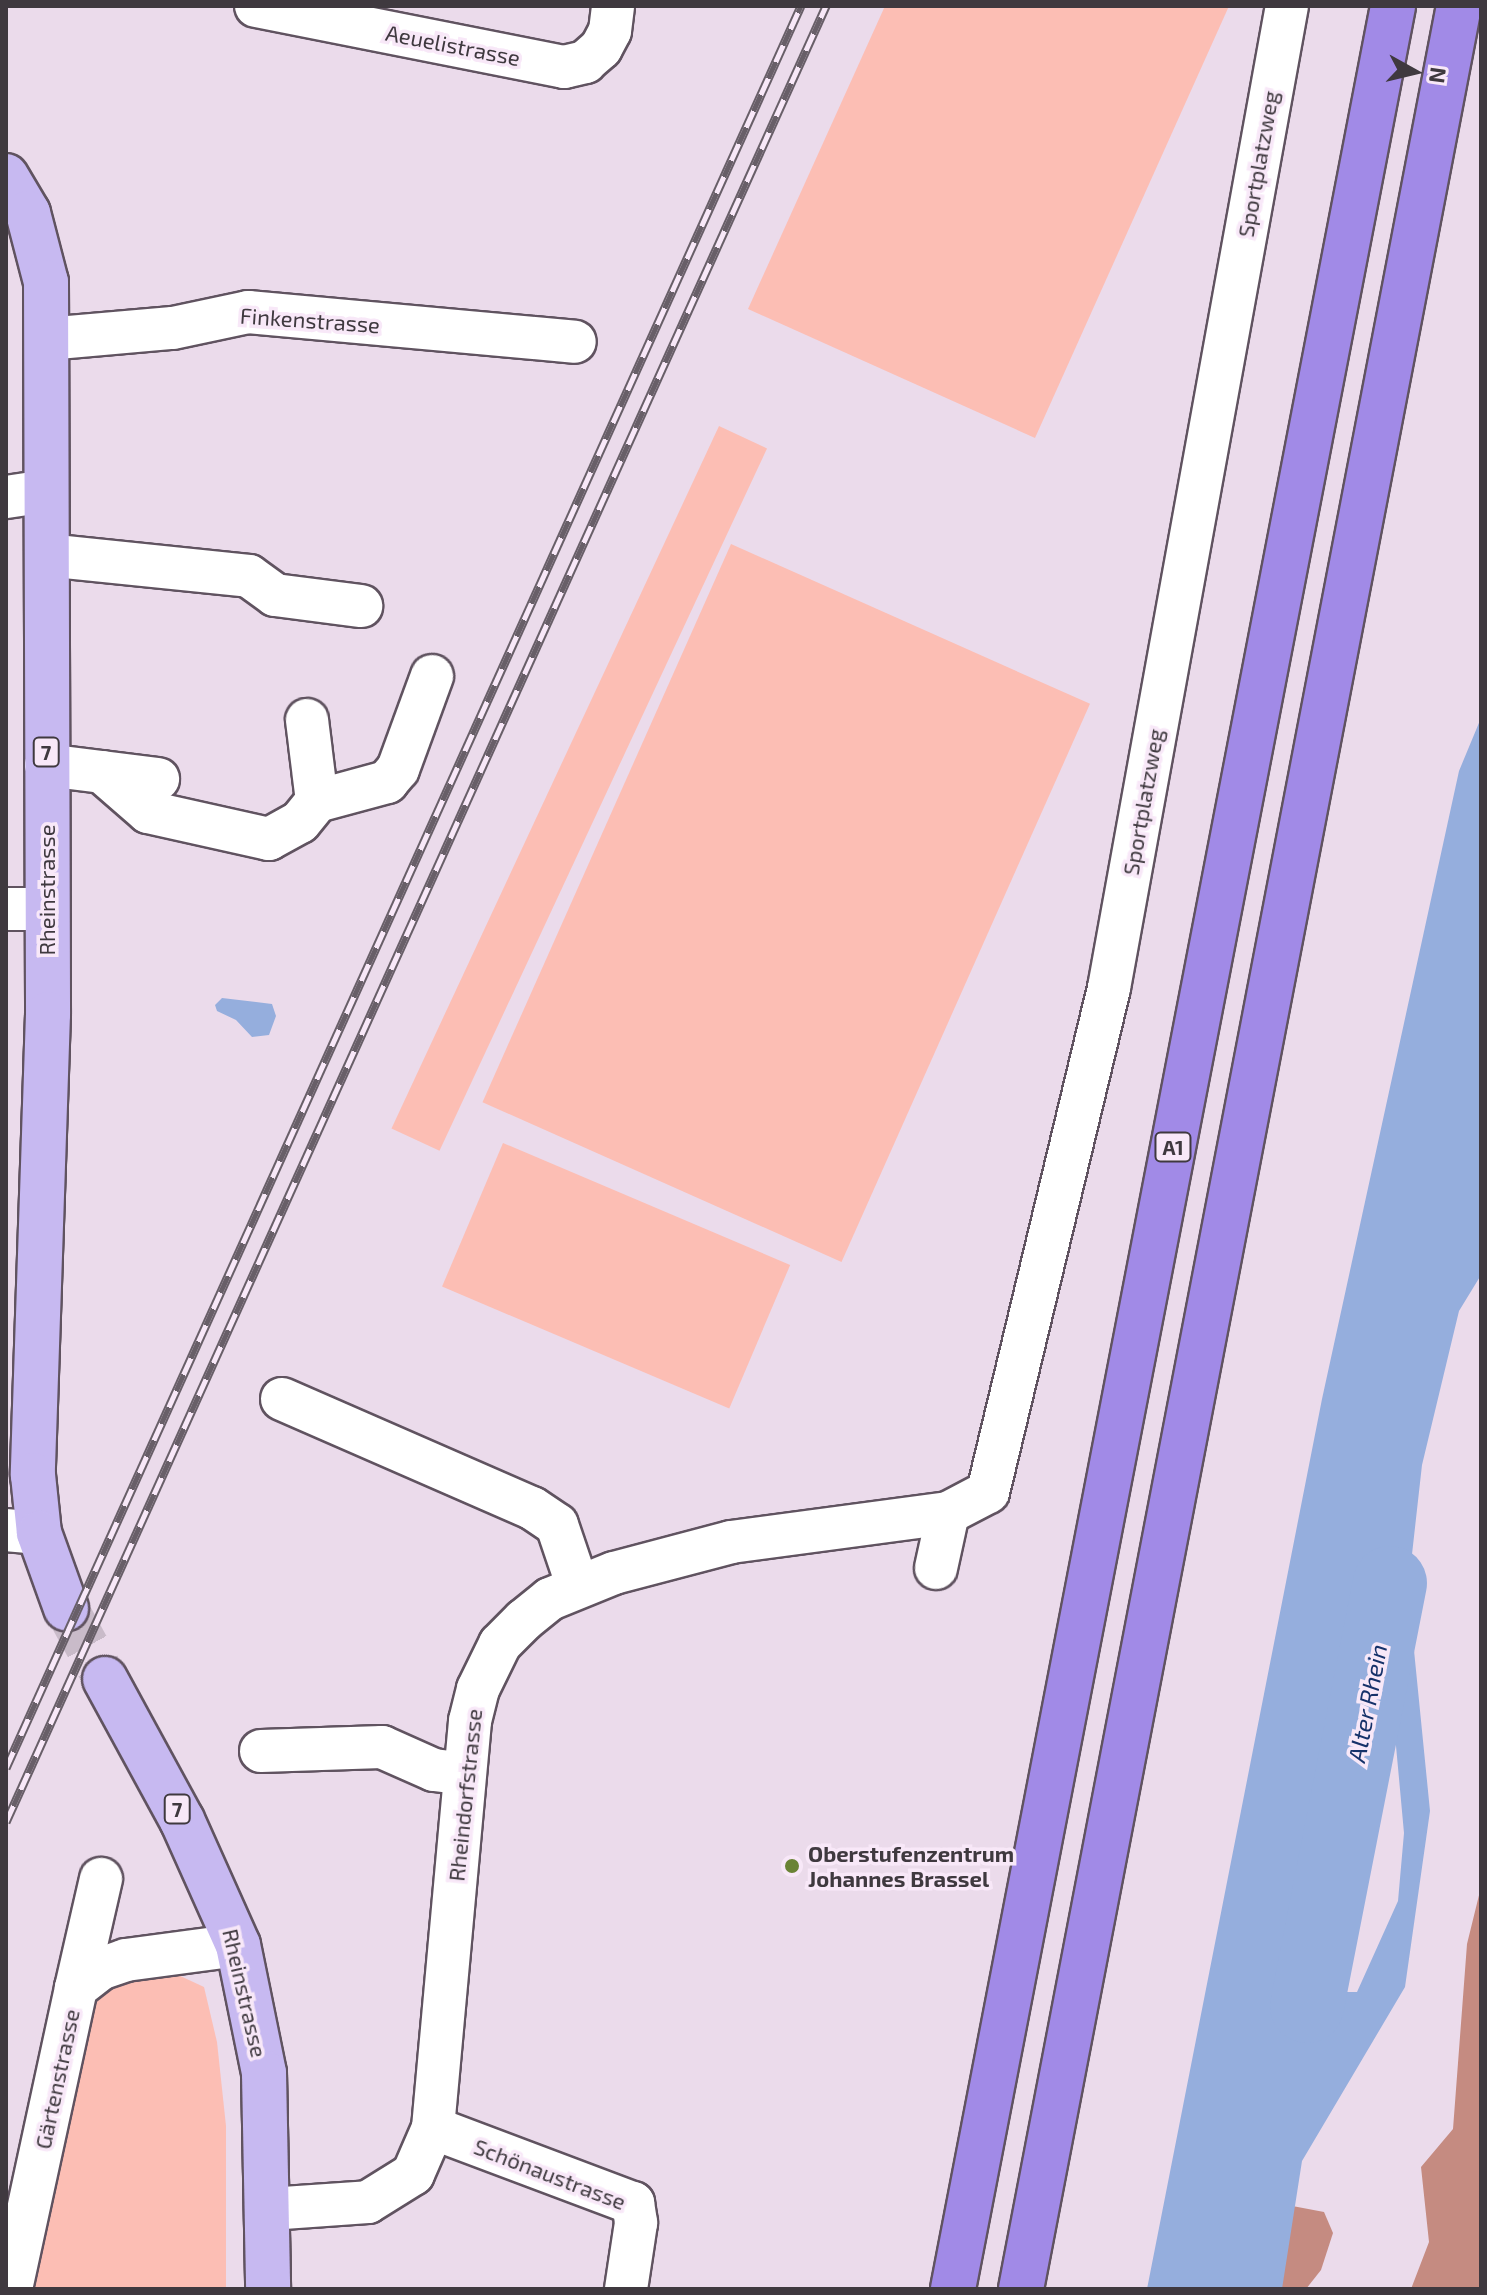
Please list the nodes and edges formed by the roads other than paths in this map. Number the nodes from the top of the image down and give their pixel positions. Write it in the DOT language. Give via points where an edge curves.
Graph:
graph roads {
  1 [pos="256,6"];
  2 [pos="613,6"];
  3 [pos="1287,6"];
  4 [pos="1393,6"];
  5 [pos="1459,6"];
  6 [pos="6,176"];
  7 [pos="46,339"];
  8 [pos="575,342"];
  9 [pos="26,494"];
  10 [pos="46,555"];
  11 [pos="361,606"];
  12 [pos="432,676"];
  13 [pos="307,720"];
  14 [pos="46,765"];
  15 [pos="102,772"];
  16 [pos="158,779"];
  17 [pos="317,801"];
  18 [pos="26,909"];
  19 [pos="282,1399"];
  20 [pos="948,1513"];
  21 [pos="22,1531"];
  22 [pos="936,1568"];
  23 [pos="578,1587"];
  24 [pos="66,1608"];
  25 [pos="105,1679"];
  26 [pos="261,1751"];
  27 [pos="465,1774"];
  28 [pos="101,1879"];
  29 [pos="238,1945"];
  30 [pos="76,1988"];
  31 [pos="433,2128"];
  32 [pos="269,2209"];
  33 [pos="11,2289"];
  34 [pos="268,2289"];
  35 [pos="626,2289"];
  36 [pos="953,2289"];
  37 [pos="1021,2289"];
  1 -- 2 [label="street, Aeuelistrasse" via="564,67 585,62 601,48"];
  3 -- 20 [label="street, Sportplatzweg" via="1109,988 988,1492"];
  4 -- 36 [label="highway, A1"];
  5 -- 37 [label="highway"];
  6 -- 7 [label="main road, Rheinstrasse / 7" via="28,213 41,253"];
  7 -- 8 [label="street, Finkenstrasse" via="173,328 248,312"];
  7 -- 9 [label="main road, Rheinstrasse / 7"];
  9 -- 10 [label="main road, Rheinstrasse / 7"];
  10 -- 11 [label="street" via="249,576 275,595"];
  10 -- 14 [label="main road, Rheinstrasse / 7"];
  12 -- 17 [label="street" via="398,769 387,782"];
  13 -- 17 [label="street"];
  14 -- 15 [label="street"];
  14 -- 18 [label="main road, Rheinstrasse / 7"];
  15 -- 16 [label="street"];
  15 -- 17 [label="street" via="148,812 269,839 300,822"];
  18 -- 21 [label="main road, Rheinstrasse / 7" via="44,1255 33,1475"];
  19 -- 23 [label="street" via="532,1508 557,1525"];
  20 -- 22 [label="street"];
  20 -- 23 [label="street, Rheindorfstrasse" via="731,1542"];
  21 -- 24 [label="main road, Rheinstrasse / 7"];
  23 -- 27 [label="street, Rheindorfstrasse" via="550,1599 500,1644 478,1689"];
  25 -- 29 [label="main road, Rheinstrasse / 7" via="195,1844"];
  26 -- 27 [label="street" via="382,1747 434,1770"];
  27 -- 31 [label="street, Rheindorfstrasse"];
  28 -- 30 [label="street"];
  29 -- 30 [label="street, Gärtenstrasse" via="126,1960 100,1969"];
  29 -- 32 [label="main road, Rheinstrasse / 7" via="264,2073"];
  30 -- 33 [label="street, Gärtenstrasse"];
  31 -- 32 [label="street, Rheindorfstrasse" via="413,2174 368,2202"];
  31 -- 35 [label="street, Schönaustrasse" via="633,2203 636,2223"];
  32 -- 34 [label="main road, Rheinstrasse / 7"];
}
